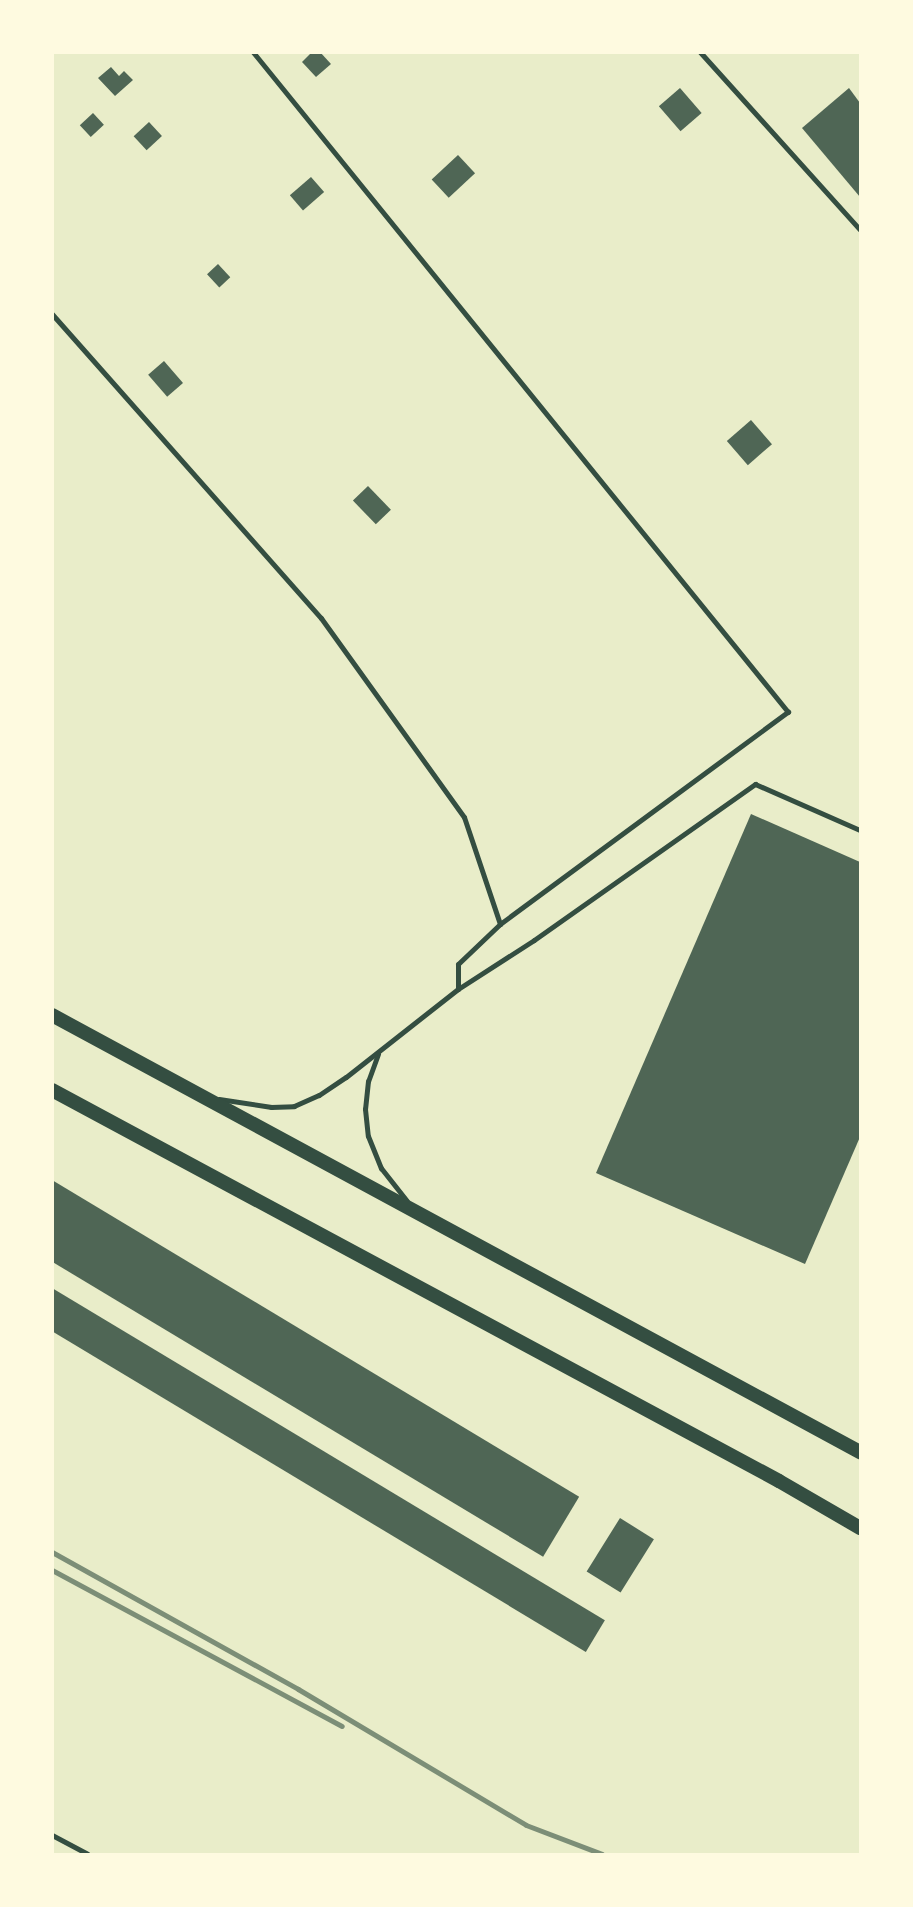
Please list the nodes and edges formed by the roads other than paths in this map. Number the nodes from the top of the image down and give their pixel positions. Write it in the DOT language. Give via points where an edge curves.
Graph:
graph roads {
  1 [pos="253,52"];
  2 [pos="700,52"];
  3 [pos="860,230"];
  4 [pos="52,314"];
  5 [pos="860,830"];
  6 [pos="500,924"];
  7 [pos="458,989"];
  8 [pos="52,1015"];
  9 [pos="378,1054"];
  10 [pos="52,1090"];
  11 [pos="204,1096"];
  12 [pos="413,1208"];
  13 [pos="860,1452"];
  14 [pos="860,1528"];
  15 [pos="52,1835"];
  16 [pos="87,1854"];
  1 -- 6 [label="lane" via="788,712"];
  2 -- 3 [label="lane"];
  4 -- 6 [label="lane" via="321,618 464,817"];
  5 -- 7 [label="lane" via="755,784"];
  6 -- 7 [label="lane" via="458,964"];
  7 -- 9 [label="lane"];
  8 -- 11 [label="main road"];
  9 -- 11 [label="lane" via="319,1095 294,1105 271,1107"];
  9 -- 12 [label="lane" via="365,1110 368,1136 382,1168"];
  10 -- 14 [label="main road"];
  11 -- 12 [label="main road"];
  12 -- 13 [label="main road"];
  15 -- 16 [label="lane"];
}
